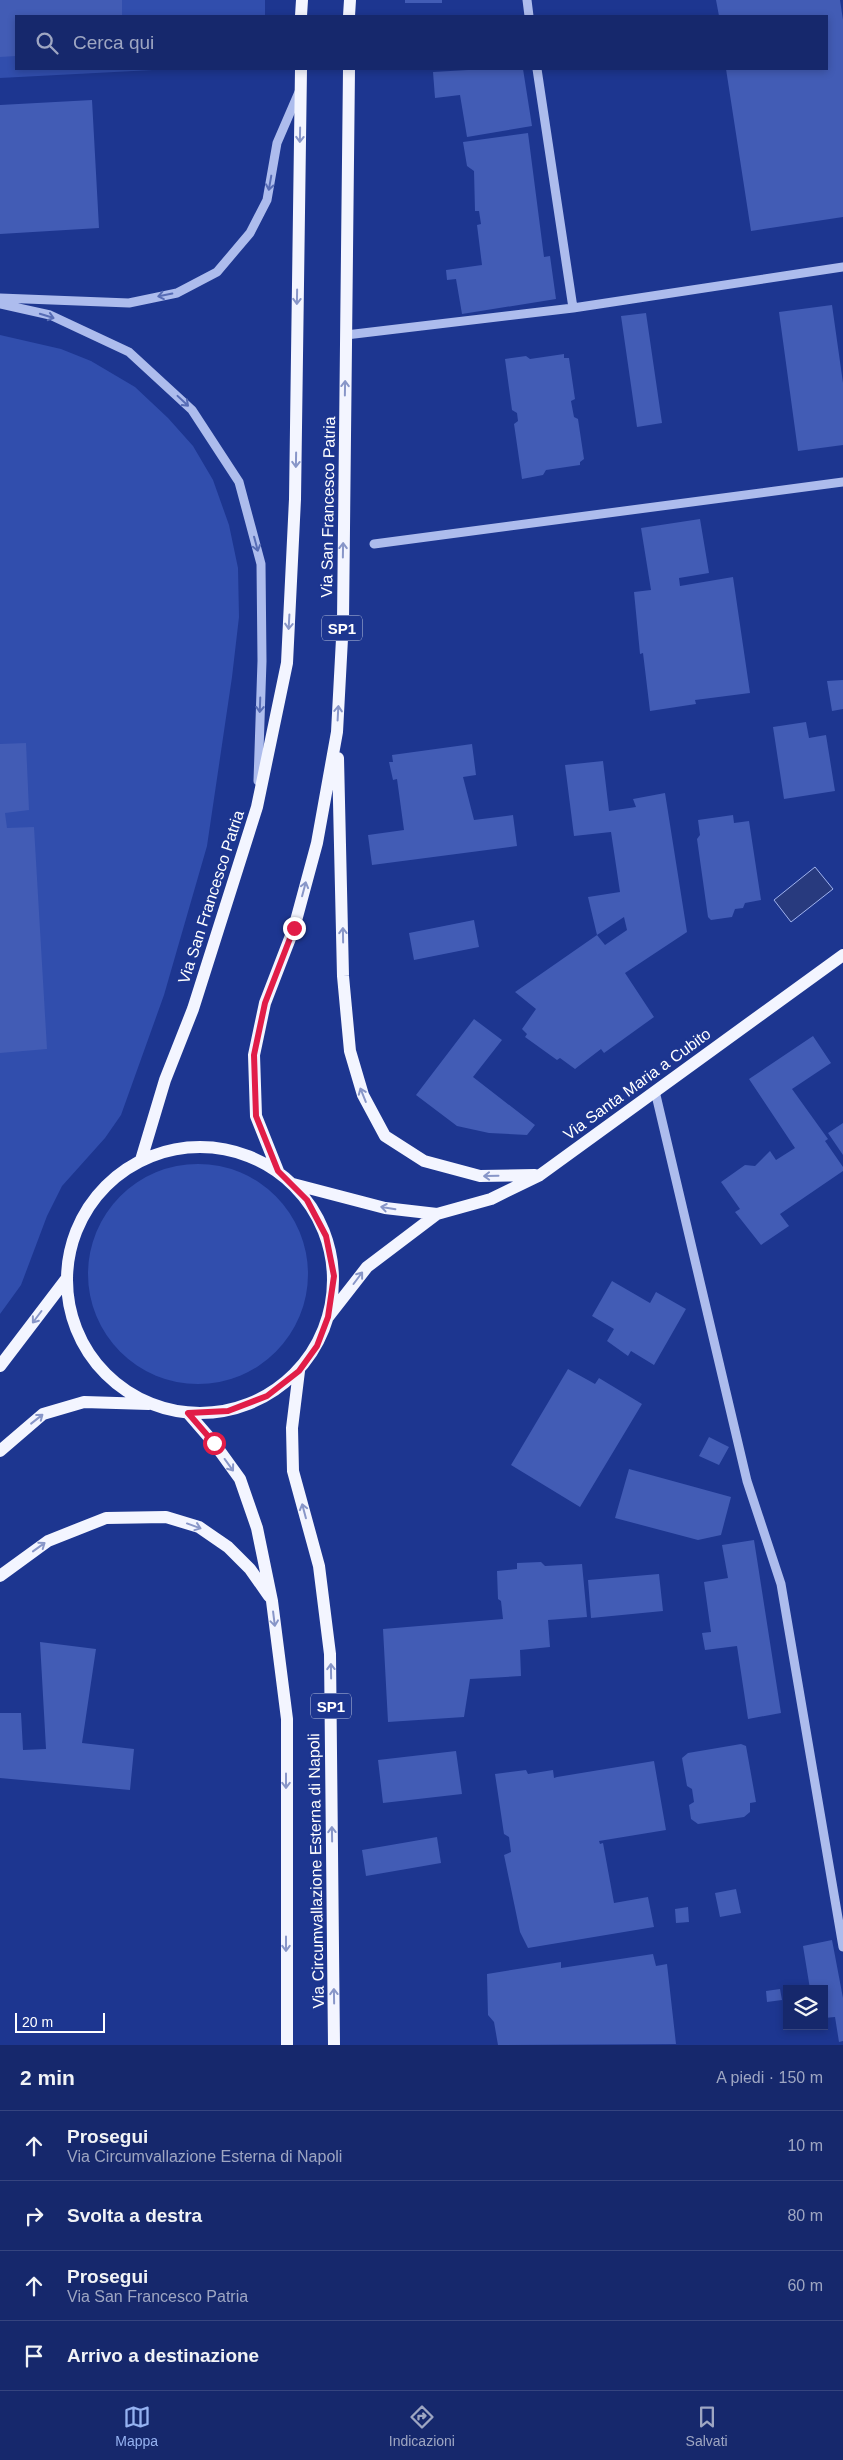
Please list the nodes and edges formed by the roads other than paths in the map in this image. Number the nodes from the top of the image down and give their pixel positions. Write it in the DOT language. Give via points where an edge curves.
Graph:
graph roads {
  1 [pos="302,0"];
  2 [pos="350,0"];
  3 [pos="527,0"];
  4 [pos="301,15"];
  5 [pos="349,15"];
  6 [pos="529,15"];
  7 [pos="301,70"];
  8 [pos="349,70"];
  9 [pos="537,70"];
  10 [pos="301,87"];
  11 [pos="843,268"];
  12 [pos="0,298"];
  13 [pos="0,304"];
  14 [pos="573,308"];
  15 [pos="346,335"];
  16 [pos="843,482"];
  17 [pos="374,544"];
  18 [pos="337,732"];
  19 [pos="257,807"];
  20 [pos="843,955"];
  21 [pos="655,1091"];
  22 [pos="141,1160"];
  23 [pos="278,1171"];
  24 [pos="540,1175"];
  25 [pos="291,1184"];
  26 [pos="437,1214"];
  27 [pos="67,1278"];
  28 [pos="328,1317"];
  29 [pos="0,1366"];
  30 [pos="299,1371"];
  31 [pos="150,1404"];
  32 [pos="188,1413"];
  33 [pos="0,1451"];
  34 [pos="0,1576"];
  35 [pos="272,1601"];
  36 [pos="843,1947"];
  37 [pos="287,2045"];
  38 [pos="334,2045"];
  1 -- 4 [label="main road"];
  2 -- 5 [label="main road"];
  3 -- 6 [label="street"];
  7 -- 10 [label="main road, Via San Francesco Patria"];
  8 -- 15 [label="main road, Via San Francesco Patria / SP1"];
  9 -- 14 [label="street"];
  10 -- 12 [label="street, one-way" via="277,143 267,200 250,233 217,272 178,293 129,302"];
  10 -- 19 [label="main road, Via San Francesco Patria, one-way" via="295,499 287,663"];
  11 -- 14 [label="street"];
  13 -- 19 [label="street, one-way" via="50,315 129,352 192,410 239,482 261,564 262,661"];
  14 -- 15 [label="street"];
  18 -- 15 [label="main road, Via San Francesco Patria / SP1, one-way" via="343,620"];
  16 -- 17 [label="street"];
  23 -- 18 [label="main road, Via San Francesco Patria / SP1, one-way" via="256,1116 254,1055 265,1003 294,928 317,843"];
  24 -- 18 [label="main road, one-way" via="480,1176 424,1161 385,1136 363,1095 350,1050 343,976"];
  19 -- 22 [label="main road, Via San Francesco Patria"];
  20 -- 21 [label="main road, Via Santa Maria a Cubito"];
  21 -- 24 [label="main road, Via Santa Maria a Cubito"];
  21 -- 36 [label="street" via="746,1481 781,1584"];
  22 -- 23 [label="main road" via="176,1148 211,1146 246,1154"];
  22 -- 27 [label="main road" via="111,1180 87,1209 72,1242"];
  23 -- 25 [label="main road"];
  24 -- 26 [label="main road, Via Santa Maria a Cubito" via="491,1199"];
  26 -- 25 [label="main road, Via Santa Maria a Cubito, one-way" via="385,1208"];
  25 -- 28 [label="main road" via="307,1200 326,1236 334,1276"];
  28 -- 26 [label="main road, Via Santa Maria a Cubito, one-way" via="367,1267"];
  27 -- 29 [label="main road, one-way"];
  27 -- 31 [label="main road" via="72,1318 89,1354 116,1383"];
  28 -- 30 [label="main road" via="317,1346"];
  30 -- 32 [label="main road" via="267,1396 228,1411"];
  38 -- 30 [label="main road, Via Circumvallazione Esterna di Napoli / SP1, one-way" via="330,1654 319,1566 294,1471 292,1428"];
  31 -- 32 [label="main road"];
  33 -- 31 [label="main road, one-way" via="43,1414 84,1402"];
  32 -- 35 [label="main road, Via Circumvallazione Esterna di Napoli / SP1, one-way" via="240,1479 257,1528"];
  34 -- 35 [label="main road, one-way" via="48,1541 106,1518 166,1517 200,1527 228,1546 250,1569"];
  35 -- 37 [label="main road, Via Circumvallazione Esterna di Napoli / SP1, one-way" via="287,1719"];
}
